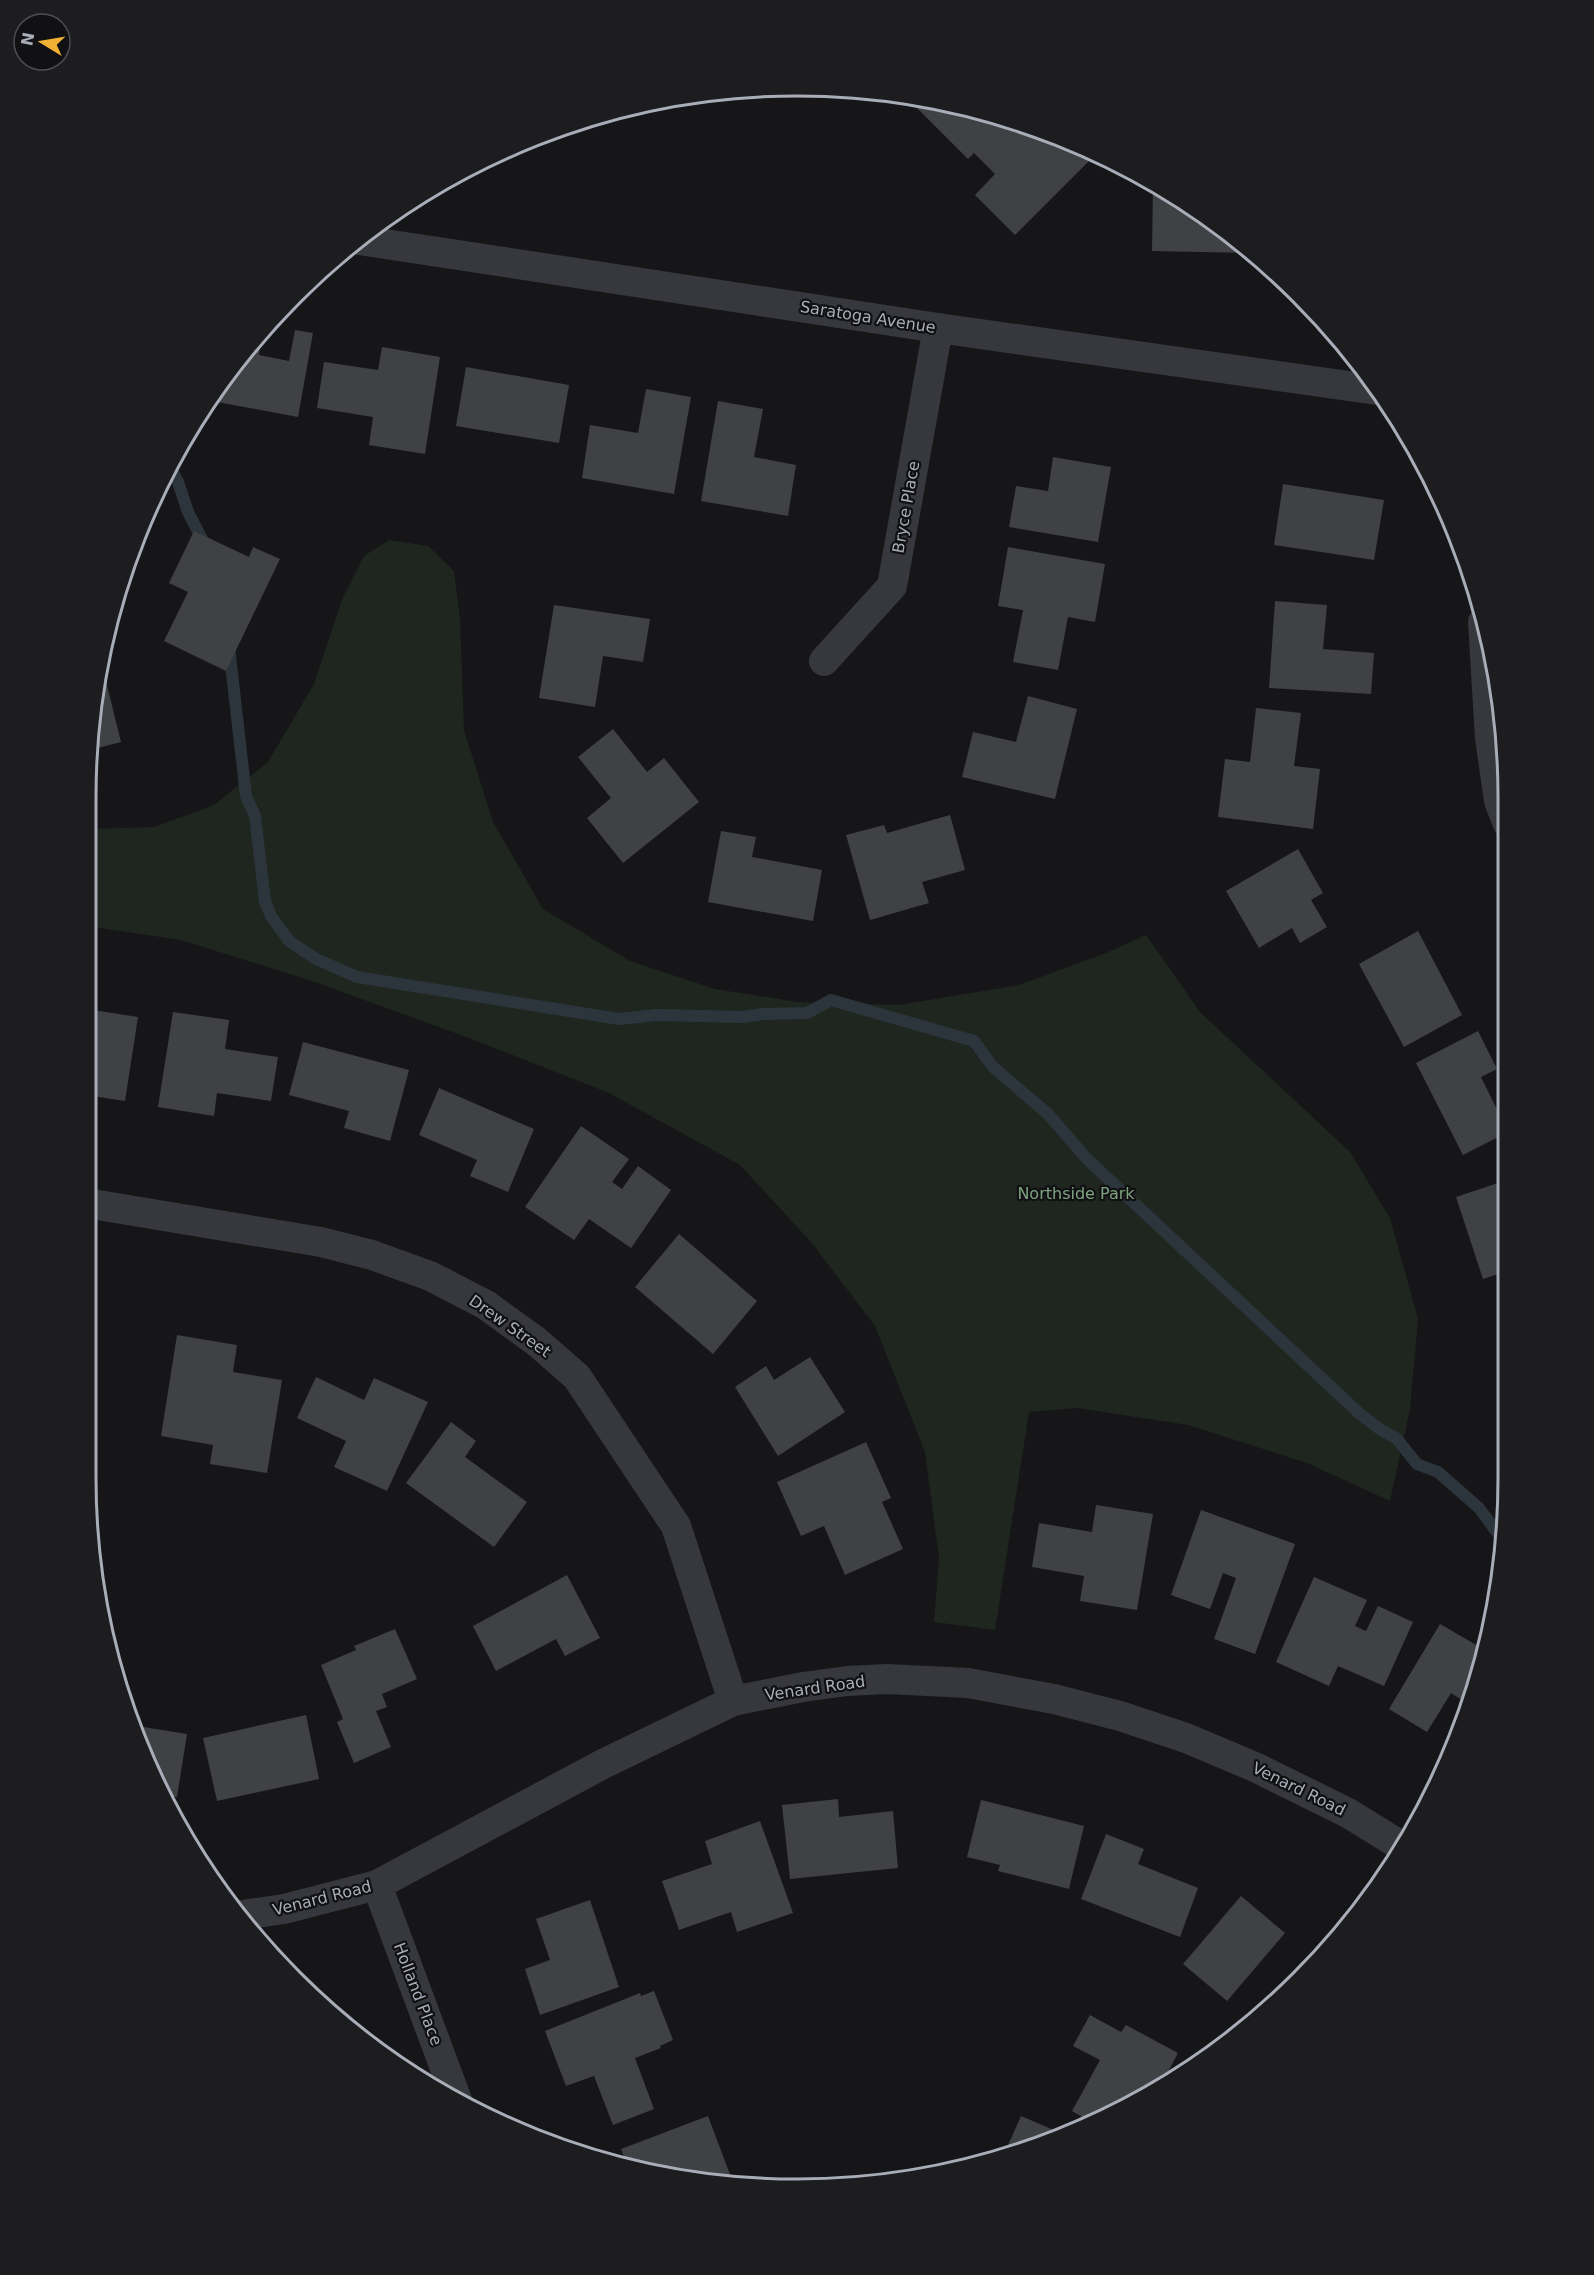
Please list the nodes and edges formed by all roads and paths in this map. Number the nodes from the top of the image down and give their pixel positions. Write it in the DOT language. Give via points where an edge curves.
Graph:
graph roads {
  1 [pos="369,242"];
  2 [pos="938,328"];
  3 [pos="1366,388"];
  4 [pos="1484,658"];
  5 [pos="824,661"];
  6 [pos="1498,793"];
  7 [pos="96,1205"];
  8 [pos="733,1701"];
  9 [pos="1396,1842"];
  10 [pos="377,1885"];
  11 [pos="249,1914"];
  12 [pos="453,2089"];
  1 -- 2 [label="street, Saratoga Avenue"];
  2 -- 3 [label="street, Saratoga Avenue"];
  2 -- 5 [label="street, Bryce Place" via="892,586"];
  4 -- 6 [label="street"];
  7 -- 8 [label="street, Drew Street" via="321,1242 372,1255 429,1276 486,1305 537,1342 577,1377 676,1526"];
  8 -- 9 [label="street, Venard Road" via="802,1687 887,1679 968,1683 1053,1699 1120,1716 1255,1767 1348,1813"];
  8 -- 10 [label="street, Venard Road" via="603,1764"];
  10 -- 11 [label="street, Venard Road"];
  10 -- 12 [label="street, Holland Place"];
}
